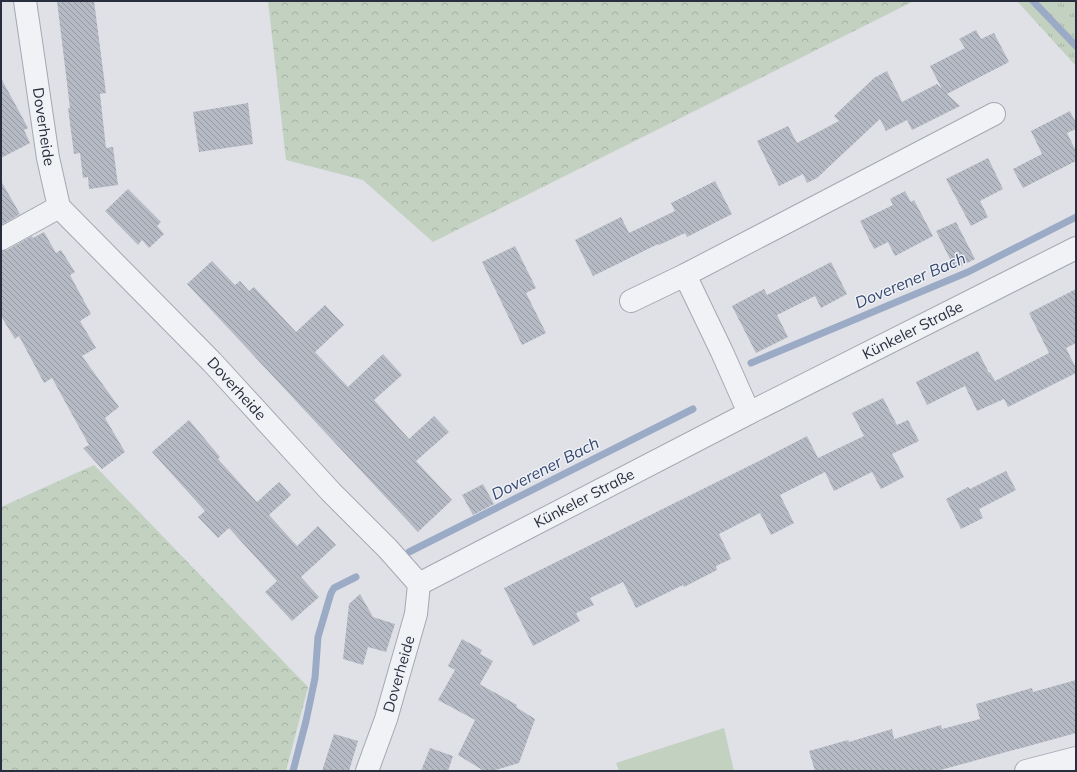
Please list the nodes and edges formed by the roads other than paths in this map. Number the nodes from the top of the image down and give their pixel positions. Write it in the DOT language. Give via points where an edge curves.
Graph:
graph roads {
  1 [pos="25,1"];
  2 [pos="994,114"];
  3 [pos="59,207"];
  4 [pos="1,239"];
  5 [pos="1076,248"];
  6 [pos="685,275"];
  7 [pos="631,301"];
  8 [pos="749,413"];
  9 [pos="413,576"];
  10 [pos="1076,758"];
  11 [pos="367,771"];
  12 [pos="1026,771"];
  1 -- 3 [label="street, Doverheide" via="48,158"];
  2 -- 6 [label="street"];
  3 -- 4 [label="street"];
  3 -- 9 [label="street, Doverheide" via="212,362 331,492"];
  5 -- 8 [label="street, Künkeler Straße"];
  6 -- 7 [label="street"];
  6 -- 8 [label="street"];
  8 -- 9 [label="street, Künkeler Straße"];
  9 -- 11 [label="street, Doverheide" via="416,614 386,719"];
  10 -- 12 [label="street"];
}
